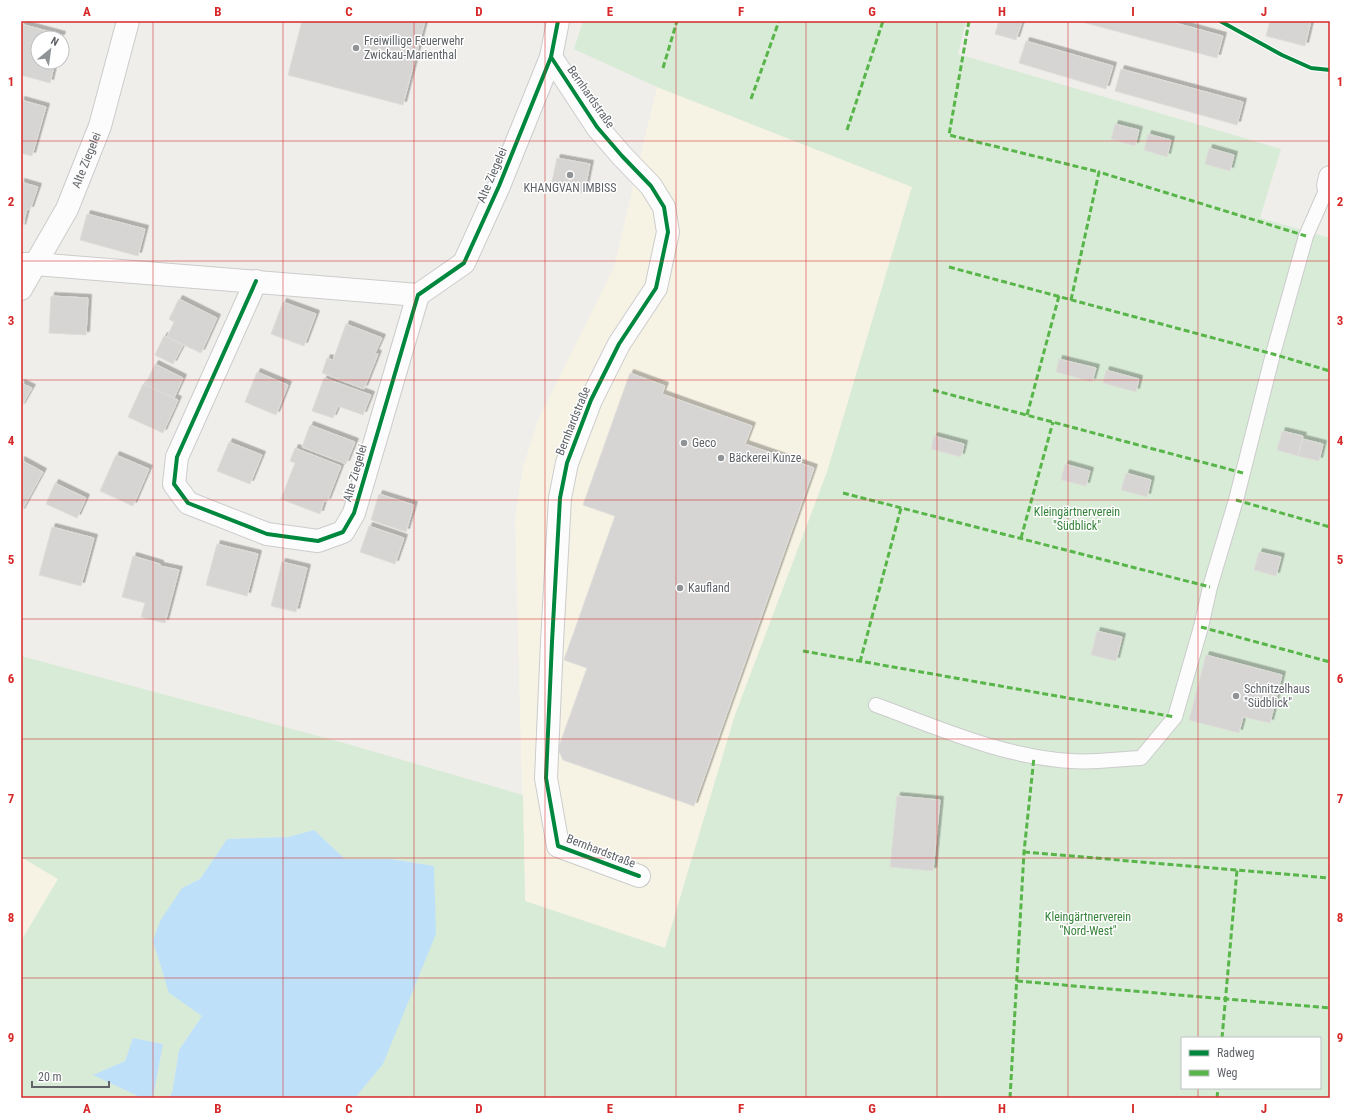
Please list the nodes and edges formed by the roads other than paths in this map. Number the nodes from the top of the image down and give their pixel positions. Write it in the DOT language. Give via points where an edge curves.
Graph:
graph roads {
  1 [pos="128,21"];
  2 [pos="558,21"];
  3 [pos="551,57"];
  4 [pos="1329,183"];
  5 [pos="28,264"];
  6 [pos="256,281"];
  7 [pos="21,289"];
  8 [pos="418,295"];
  9 [pos="876,705"];
  10 [pos="639,876"];
  1 -- 5 [label="street, Alte Ziegelei" via="100,126 67,209"];
  2 -- 3 [label="street"];
  3 -- 8 [label="street, Alte Ziegelei" via="499,186 464,263"];
  3 -- 10 [label="street, Bernhardstraße" via="597,128 652,186 664,207 668,232 656,288 619,344 591,400 567,463 559,517 552,642 546,778 558,846"];
  4 -- 9 [label="lane" via="1306,236 1175,717 1140,758 1072,762 1034,757 981,744"];
  5 -- 6 [label="street"];
  5 -- 7 [label="street, Alte Ziegelei"];
  6 -- 8 [label="street"];
  6 -- 8 [label="street, Alte Ziegelei" via="177,457 174,484 188,503 195,506 267,534 318,541 343,532 354,513"];
}
